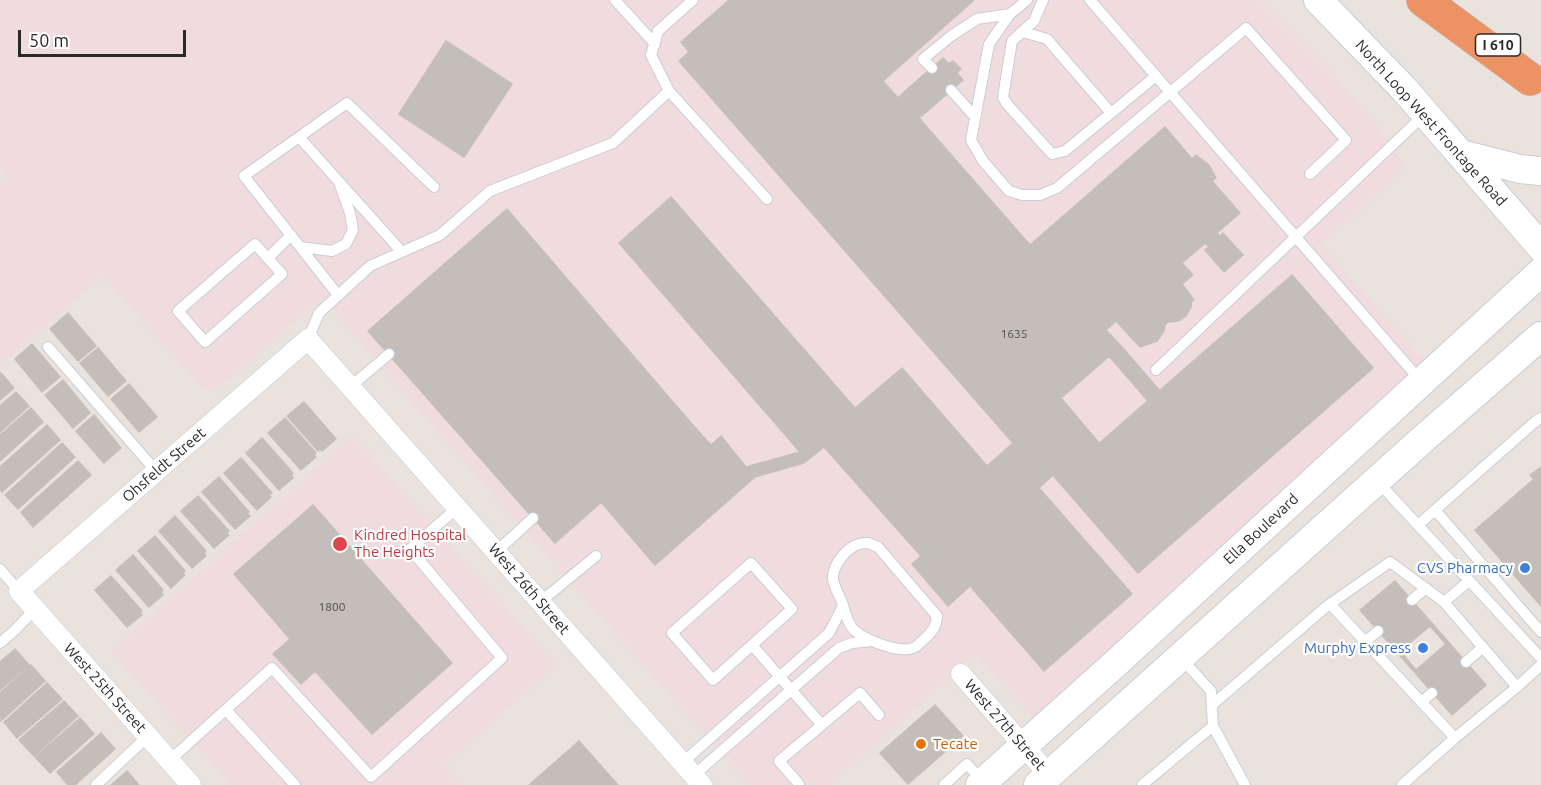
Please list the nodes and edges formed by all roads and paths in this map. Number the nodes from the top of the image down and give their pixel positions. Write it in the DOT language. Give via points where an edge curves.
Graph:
graph roads {
  1 [pos="615,0"];
  2 [pos="693,0"];
  3 [pos="1027,0"];
  4 [pos="1043,0"];
  5 [pos="1090,0"];
  6 [pos="1318,0"];
  7 [pos="1423,0"];
  8 [pos="1455,0"];
  9 [pos="1010,14"];
  10 [pos="1023,32"];
  11 [pos="655,44"];
  12 [pos="932,68"];
  13 [pos="1155,76"];
  14 [pos="1535,85"];
  15 [pos="951,90"];
  16 [pos="669,91"];
  17 [pos="1170,92"];
  18 [pos="1111,113"];
  19 [pos="1425,114"];
  20 [pos="975,117"];
  21 [pos="299,137"];
  22 [pos="1461,154"];
  23 [pos="1541,171"];
  24 [pos="1310,174"];
  25 [pos="337,179"];
  26 [pos="434,187"];
  27 [pos="767,199"];
  28 [pos="291,235"];
  29 [pos="1296,237"];
  30 [pos="300,247"];
  31 [pos="1541,247"];
  32 [pos="402,252"];
  33 [pos="268,258"];
  34 [pos="1541,272"];
  35 [pos="338,295"];
  36 [pos="1541,336"];
  37 [pos="308,339"];
  38 [pos="48,347"];
  39 [pos="389,354"];
  40 [pos="1156,370"];
  41 [pos="1422,382"];
  42 [pos="350,387"];
  43 [pos="1541,418"];
  44 [pos="156,471"];
  45 [pos="1376,481"];
  46 [pos="457,508"];
  47 [pos="1435,510"];
  48 [pos="533,518"];
  49 [pos="1418,525"];
  50 [pos="496,552"];
  51 [pos="596,556"];
  52 [pos="0,569"];
  53 [pos="1469,581"];
  54 [pos="1426,588"];
  55 [pos="19,591"];
  56 [pos="1412,600"];
  57 [pos="1444,602"];
  58 [pos="540,603"];
  59 [pos="1330,604"];
  60 [pos="843,606"];
  61 [pos="35,609"];
  62 [pos="1378,631"];
  63 [pos="1541,632"];
  64 [pos="873,641"];
  65 [pos="1365,642"];
  66 [pos="0,643"];
  67 [pos="752,645"];
  68 [pos="1483,647"];
  69 [pos="1180,658"];
  70 [pos="1541,658"];
  71 [pos="1466,662"];
  72 [pos="1541,665"];
  73 [pos="961,674"];
  74 [pos="780,676"];
  75 [pos="1517,687"];
  76 [pos="791,690"];
  77 [pos="1432,693"];
  78 [pos="1421,702"];
  79 [pos="1212,705"];
  80 [pos="226,710"];
  81 [pos="879,715"];
  82 [pos="822,726"];
  83 [pos="1213,726"];
  84 [pos="148,736"];
  85 [pos="1455,738"];
  86 [pos="1024,746"];
  87 [pos="170,760"];
  88 [pos="692,774"];
  89 [pos="1044,780"];
  90 [pos="374,781"];
  91 [pos="982,783"];
  92 [pos="799,784"];
  93 [pos="96,785"];
  94 [pos="191,785"];
  95 [pos="295,785"];
  96 [pos="944,785"];
  97 [pos="1142,785"];
  98 [pos="1245,785"];
  99 [pos="1402,785"];
  1 -- 11 [label="lane"];
  2 -- 11 [label="lane" via="658,31"];
  3 -- 9 [label="lane"];
  4 -- 10 [label="lane" via="1034,21"];
  5 -- 13 [label="lane"];
  6 -- 19 [label="main road, North Loop West Frontage Road"];
  7 -- 14 [label="highway"];
  8 -- 14 [label="highway, I 610"];
  9 -- 12 [label="lane" via="977,19 951,36 923,58"];
  9 -- 20 [label="lane" via="989,44"];
  10 -- 18 [label="lane" via="1047,39"];
  10 -- 18 [label="lane" via="1012,42 1003,97 1052,154 1065,151"];
  11 -- 16 [label="lane" via="651,55"];
  13 -- 17 [label="lane"];
  13 -- 18 [label="lane"];
  15 -- 20 [label="lane"];
  16 -- 27 [label="lane"];
  16 -- 32 [label="lane" via="613,143 490,191 440,235"];
  17 -- 20 [label="lane" via="1057,188 1040,195 1009,191 983,161 971,140"];
  17 -- 24 [label="lane" via="1246,28 1346,140"];
  17 -- 29 [label="lane"];
  19 -- 22 [label="main road, North Loop West Frontage Road"];
  19 -- 29 [label="lane"];
  21 -- 25 [label="lane"];
  21 -- 26 [label="lane" via="347,103"];
  21 -- 28 [label="lane" via="244,176"];
  22 -- 23 [label="main road"];
  22 -- 31 [label="main road, North Loop West Frontage Road"];
  25 -- 30 [label="lane" via="353,230 346,244 332,251"];
  25 -- 32 [label="lane"];
  28 -- 30 [label="lane"];
  28 -- 33 [label="lane"];
  29 -- 40 [label="lane"];
  29 -- 41 [label="lane"];
  30 -- 35 [label="lane"];
  32 -- 35 [label="lane" via="370,266"];
  33 -- 33 [label="lane" via="255,244 178,311 205,342 282,274"];
  34 -- 41 [label="main road, Ella Boulevard"];
  35 -- 37 [label="lane" via="319,313"];
  36 -- 45 [label="main road"];
  37 -- 42 [label="street, West 26th Street"];
  37 -- 44 [label="street, Ohsfeldt Street"];
  38 -- 44 [label="lane"];
  39 -- 42 [label="lane"];
  41 -- 86 [label="main road, Ella Boulevard"];
  42 -- 46 [label="street, West 26th Street"];
  43 -- 47 [label="lane"];
  44 -- 55 [label="street, Ohsfeldt Street"];
  45 -- 49 [label="lane"];
  45 -- 69 [label="main road"];
  46 -- 50 [label="street, West 26th Street"];
  46 -- 90 [label="lane" via="410,549 502,658"];
  47 -- 49 [label="lane"];
  47 -- 63 [label="lane"];
  48 -- 50 [label="lane"];
  49 -- 53 [label="lane"];
  50 -- 58 [label="street, West 26th Street"];
  51 -- 58 [label="lane"];
  52 -- 55 [label="lane"];
  53 -- 57 [label="lane"];
  53 -- 70 [label="lane"];
  54 -- 56 [label="lane"];
  54 -- 57 [label="lane"];
  54 -- 59 [label="lane" via="1390,562"];
  55 -- 61 [label="street, West 25th Street"];
  57 -- 68 [label="lane"];
  58 -- 88 [label="street, West 26th Street"];
  59 -- 65 [label="lane"];
  59 -- 79 [label="lane"];
  60 -- 64 [label="lane" via="854,630"];
  60 -- 64 [label="lane" via="833,578 836,566 857,544 868,543 878,547 937,616 933,631 916,647 900,649"];
  60 -- 74 [label="lane" via="829,633"];
  61 -- 66 [label="lane"];
  61 -- 84 [label="street, West 25th Street"];
  62 -- 65 [label="lane"];
  64 -- 76 [label="lane" via="839,648"];
  65 -- 78 [label="lane"];
  67 -- 67 [label="lane" via="792,609 751,563 672,633 713,680"];
  67 -- 74 [label="lane"];
  68 -- 71 [label="lane"];
  68 -- 75 [label="lane"];
  69 -- 79 [label="lane" via="1211,692"];
  69 -- 89 [label="main road"];
  72 -- 75 [label="lane"];
  73 -- 86 [label="street, West 27th Street"];
  74 -- 76 [label="lane"];
  74 -- 88 [label="lane"];
  75 -- 85 [label="lane"];
  76 -- 82 [label="lane"];
  76 -- 88 [label="lane"];
  77 -- 78 [label="lane"];
  78 -- 85 [label="lane"];
  79 -- 83 [label="lane"];
  80 -- 87 [label="lane"];
  80 -- 90 [label="lane" via="272,668"];
  80 -- 95 [label="lane"];
  81 -- 82 [label="lane" via="861,693"];
  82 -- 92 [label="lane" via="779,760"];
  83 -- 97 [label="lane"];
  83 -- 98 [label="lane"];
  84 -- 87 [label="street, West 25th Street"];
  84 -- 93 [label="lane"];
  85 -- 99 [label="lane"];
  86 -- 89 [label="street, West 27th Street"];
  86 -- 91 [label="main road, Ella Boulevard"];
  87 -- 94 [label="street, West 25th Street"];
  91 -- 96 [label="lane" via="967,764"];
}
